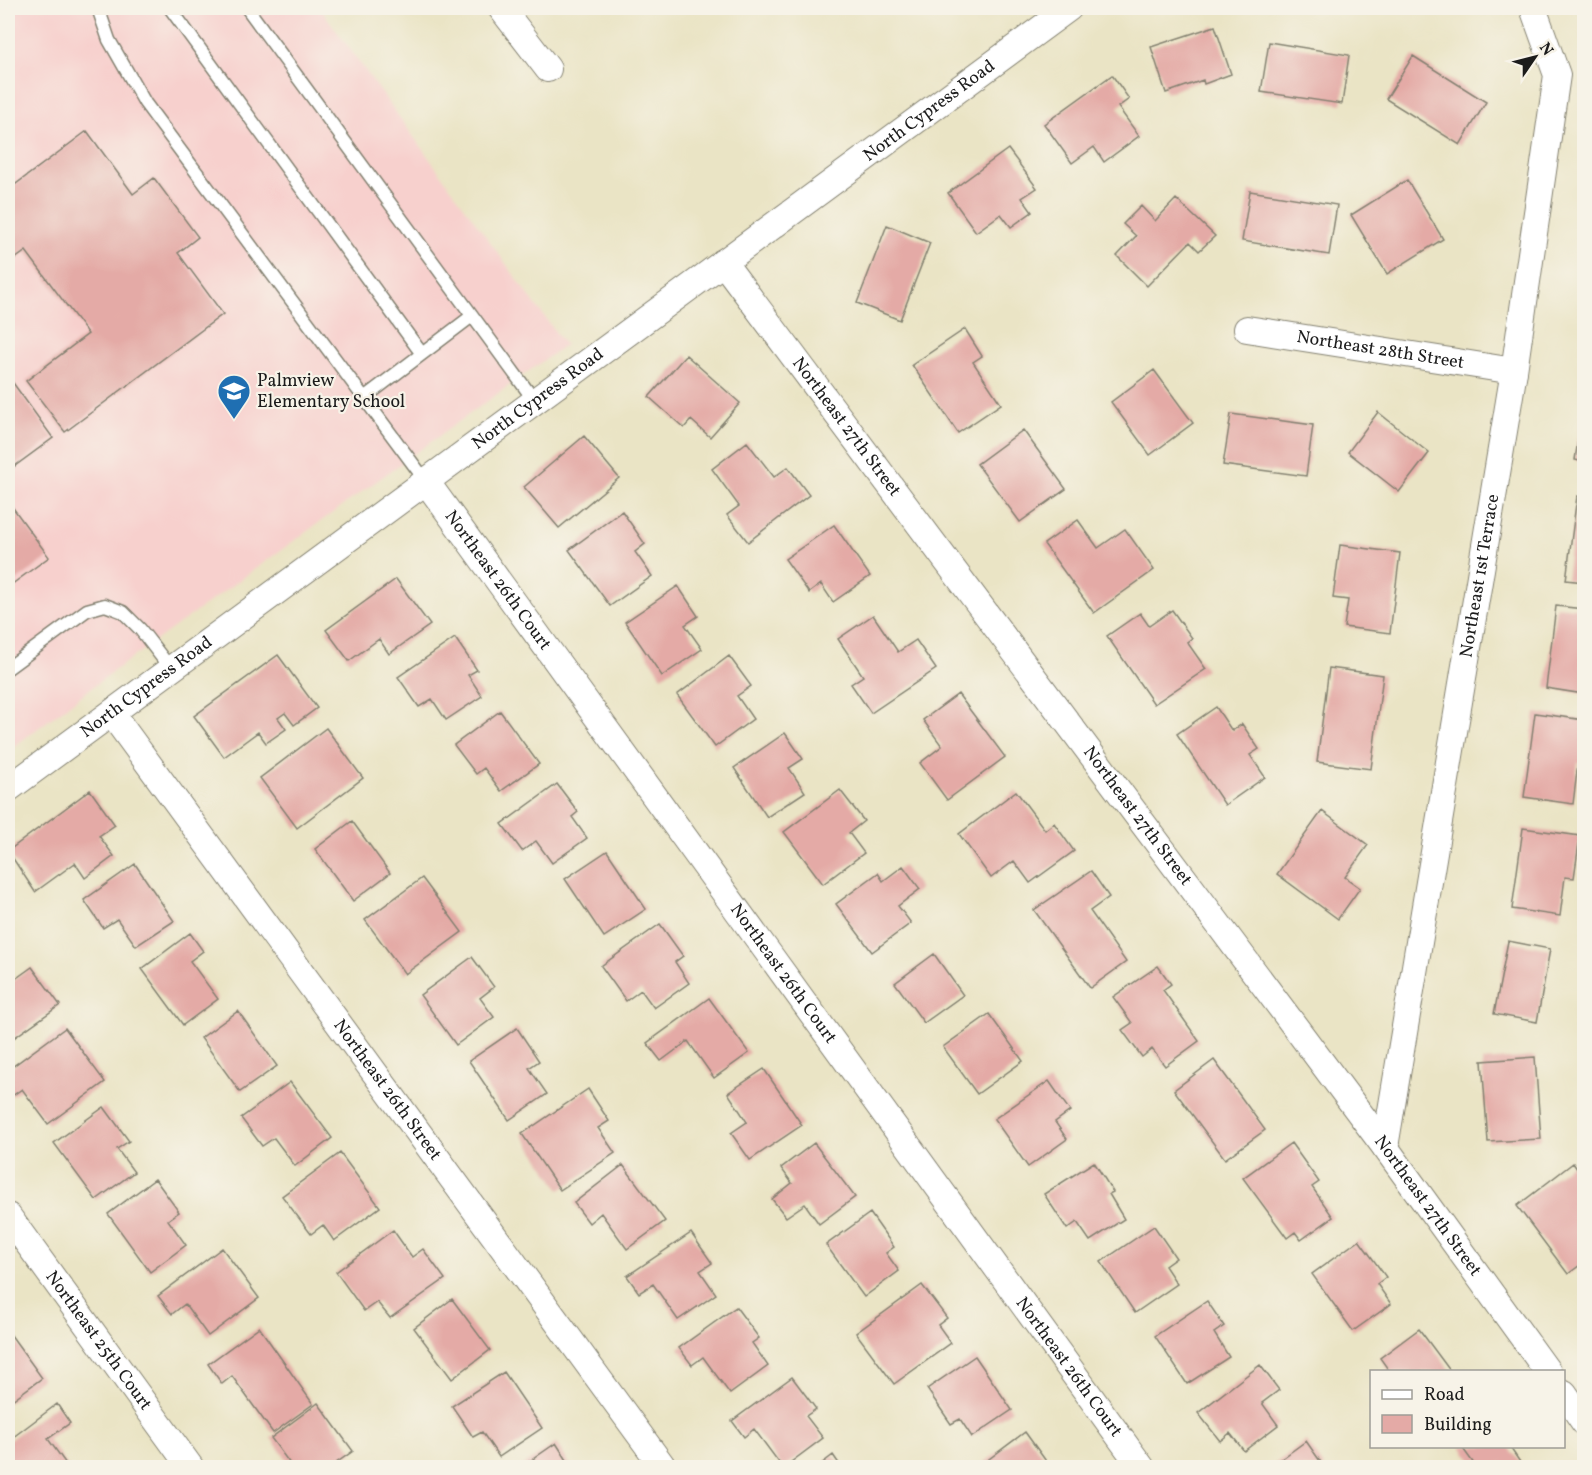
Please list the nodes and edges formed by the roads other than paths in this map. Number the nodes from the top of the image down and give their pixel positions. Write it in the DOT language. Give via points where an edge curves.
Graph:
graph roads {
  1 [pos="98,8"];
  2 [pos="170,8"];
  3 [pos="246,8"];
  4 [pos="501,8"];
  5 [pos="1069,8"];
  6 [pos="1533,8"];
  7 [pos="548,69"];
  8 [pos="723,262"];
  9 [pos="472,316"];
  10 [pos="1247,329"];
  11 [pos="422,354"];
  12 [pos="1514,371"];
  13 [pos="364,398"];
  14 [pos="534,400"];
  15 [pos="425,480"];
  16 [pos="8,668"];
  17 [pos="171,669"];
  18 [pos="112,714"];
  19 [pos="8,789"];
  20 [pos="1385,1147"];
  21 [pos="8,1216"];
  22 [pos="1547,1370"];
  23 [pos="1565,1396"];
  24 [pos="1584,1422"];
  25 [pos="191,1467"];
  26 [pos="664,1467"];
  27 [pos="1142,1467"];
  1 -- 13 [label="lane" via="109,40 145,103"];
  2 -- 11 [label="lane"];
  3 -- 9 [label="lane"];
  4 -- 7 [label="street"];
  5 -- 8 [label="street, North Cypress Road"];
  6 -- 12 [label="street, Northeast 1st Terrace" via="1557,75"];
  8 -- 14 [label="street, North Cypress Road"];
  8 -- 20 [label="street, Northeast 27th Street"];
  9 -- 11 [label="lane"];
  9 -- 14 [label="lane"];
  10 -- 12 [label="street, Northeast 28th Street"];
  11 -- 13 [label="lane"];
  12 -- 20 [label="street, Northeast 1st Terrace"];
  13 -- 15 [label="lane"];
  14 -- 15 [label="street, North Cypress Road"];
  15 -- 17 [label="street, North Cypress Road"];
  15 -- 27 [label="street, Northeast 26th Court"];
  16 -- 17 [label="lane" via="87,610 105,605 123,612"];
  17 -- 18 [label="street, North Cypress Road"];
  18 -- 19 [label="street, North Cypress Road"];
  18 -- 26 [label="street, Northeast 26th Street"];
  20 -- 22 [label="street, Northeast 27th Street"];
  21 -- 25 [label="street, Northeast 25th Court"];
  23 -- 24 [label="street"];
}
